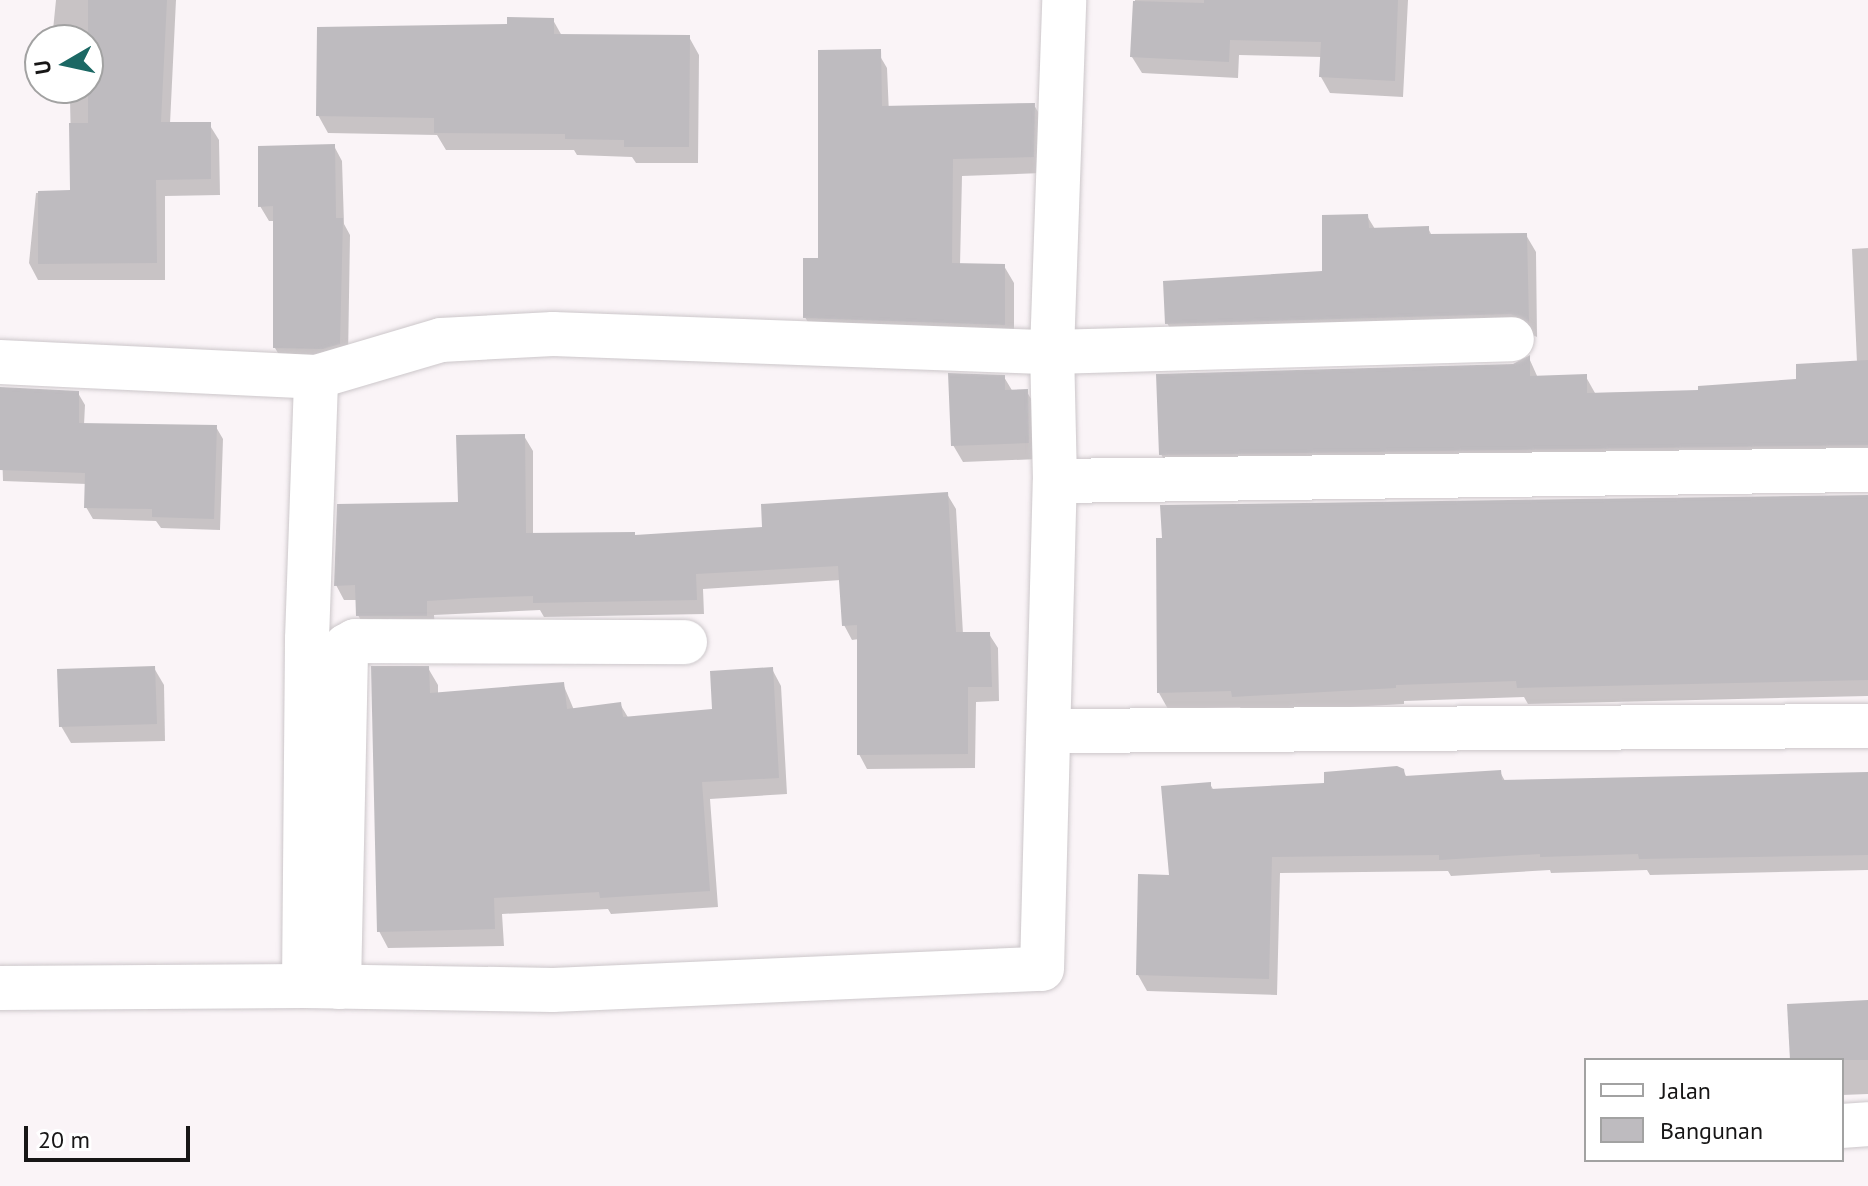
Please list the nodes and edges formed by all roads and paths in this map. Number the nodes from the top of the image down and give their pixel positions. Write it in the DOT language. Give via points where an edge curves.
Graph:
graph roads {
  1 [pos="1064,0"];
  2 [pos="1512,339"];
  3 [pos="1052,352"];
  4 [pos="0,362"];
  5 [pos="316,377"];
  6 [pos="1868,470"];
  7 [pos="1055,481"];
  8 [pos="685,642"];
  9 [pos="1868,726"];
  10 [pos="1050,731"];
  11 [pos="322,986"];
  12 [pos="0,988"];
  13 [pos="1868,1124"];
  14 [pos="1844,1126"];
  1 -- 3 [label="street"];
  2 -- 3 [label="street"];
  3 -- 5 [label="street" via="553,334 441,340"];
  3 -- 7 [label="street"];
  4 -- 5 [label="street"];
  5 -- 11 [label="street" via="307,639"];
  6 -- 7 [label="street"];
  7 -- 10 [label="street"];
  8 -- 11 [label="street" via="355,641 346,646"];
  9 -- 10 [label="street"];
  10 -- 11 [label="street" via="1042,969 553,990"];
  11 -- 12 [label="street"];
  13 -- 14 [label="street"];
}
